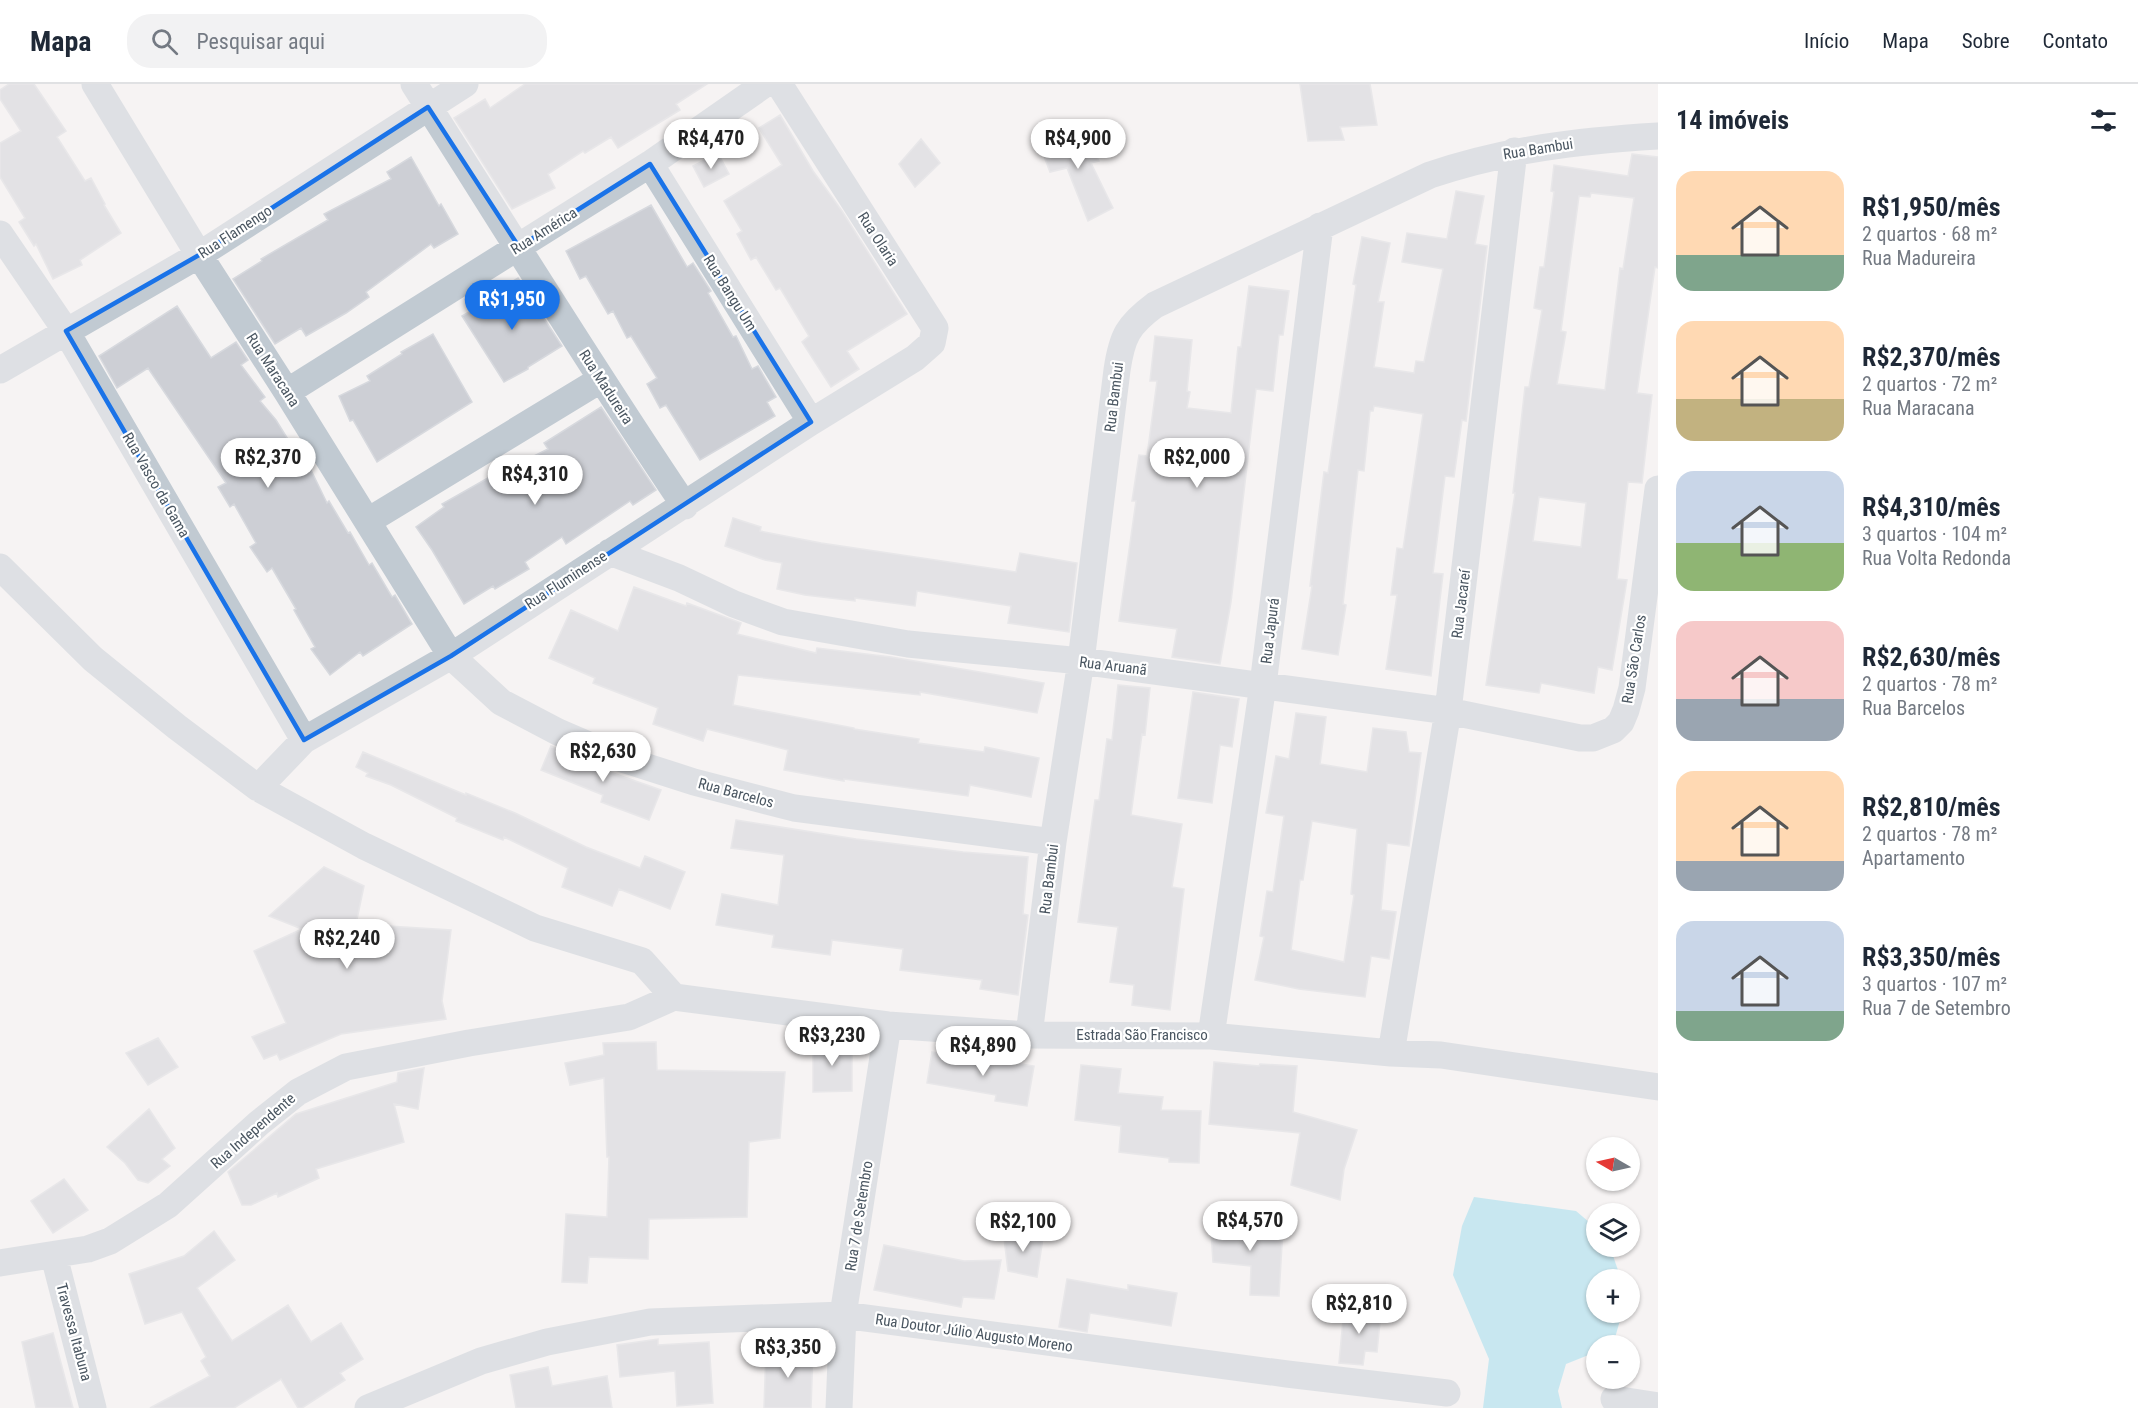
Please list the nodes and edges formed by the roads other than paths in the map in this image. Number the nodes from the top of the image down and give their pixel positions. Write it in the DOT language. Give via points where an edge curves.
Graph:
graph roads {
  1 [pos="95,84"];
  2 [pos="414,84"];
  3 [pos="465,84"];
  4 [pos="765,84"];
  5 [pos="779,84"];
  6 [pos="428,107"];
  7 [pos="1658,136"];
  8 [pos="1514,151"];
  9 [pos="650,164"];
  10 [pos="1320,226"];
  11 [pos="0,234"];
  12 [pos="519,247"];
  13 [pos="199,255"];
  14 [pos="66,331"];
  15 [pos="0,370"];
  16 [pos="880,377"];
  17 [pos="600,380"];
  18 [pos="287,392"];
  19 [pos="811,422"];
  20 [pos="1658,489"];
  21 [pos="684,506"];
  22 [pos="368,521"];
  23 [pos="610,552"];
  24 [pos="0,567"];
  25 [pos="451,656"];
  26 [pos="1081,661"];
  27 [pos="1263,685"];
  28 [pos="1448,711"];
  29 [pos="1621,722"];
  30 [pos="304,740"];
  31 [pos="258,788"];
  32 [pos="1053,842"];
  33 [pos="674,997"];
  34 [pos="888,1025"];
  35 [pos="1029,1035"];
  36 [pos="1211,1035"];
  37 [pos="1390,1053"];
  38 [pos="1658,1087"];
  39 [pos="54,1256"];
  40 [pos="0,1263"];
  41 [pos="843,1316"];
  42 [pos="1447,1393"];
  43 [pos="1614,1399"];
  44 [pos="380,1405"];
  45 [pos="1658,1406"];
  46 [pos="93,1408"];
  47 [pos="838,1408"];
  1 -- 13 [label="street, Rua Maracana"];
  2 -- 6 [label="street, Rua Madureira"];
  3 -- 6 [label="street, Rua Flamengo"];
  4 -- 9 [label="street, Rua América"];
  5 -- 16 [label="street, Rua Olaria" via="935,328 928,348"];
  6 -- 12 [label="street, Rua Madureira"];
  6 -- 13 [label="street, Rua Flamengo"];
  7 -- 8 [label="street, Rua Bambui"];
  8 -- 10 [label="street, Rua Bambui" via="1430,175"];
  8 -- 28 [label="street, Rua Jacareí"];
  9 -- 12 [label="street, Rua América"];
  9 -- 19 [label="street, Rua Bangu Um"];
  10 -- 26 [label="street, Rua Bambui" via="1155,305 1124,336"];
  10 -- 27 [label="street, Rua Japurá"];
  11 -- 14 [label="street, Rua Vasco da Gama"];
  12 -- 17 [label="street, Rua Madureira"];
  12 -- 18 [label="street, Rua América"];
  13 -- 14 [label="street, Rua Flamengo"];
  13 -- 18 [label="street, Rua Maracana"];
  14 -- 15 [label="street, Rua Flamengo"];
  14 -- 30 [label="street, Rua Vasco da Gama"];
  16 -- 19 [label="street, Rua Fluminense"];
  17 -- 21 [label="street, Rua Madureira"];
  17 -- 22 [label="street"];
  18 -- 22 [label="street, Rua Maracana"];
  19 -- 21 [label="street, Rua Fluminense"];
  20 -- 29 [label="street, Rua São Carlos" via="1632,688"];
  21 -- 23 [label="street, Rua Fluminense"];
  22 -- 25 [label="street, Rua Maracana"];
  23 -- 25 [label="street, Rua Fluminense"];
  23 -- 26 [label="street, Rua Aruanã" via="783,622 908,644"];
  24 -- 31 [label="street" via="93,659"];
  25 -- 30 [label="street, Rua Fluminense"];
  25 -- 32 [label="street, Rua Barcelos" via="501,702 558,732 616,757 694,782 795,808"];
  26 -- 27 [label="street, Rua Aruanã"];
  26 -- 32 [label="street, Rua Bambui"];
  27 -- 28 [label="street, Rua Aruanã"];
  27 -- 36 [label="street, Rua Japurá"];
  28 -- 29 [label="street, Rua Aruanã" via="1580,738 1605,734"];
  28 -- 37 [label="street, Rua Jacareí"];
  30 -- 31 [label="street, Rua Fluminense"];
  31 -- 33 [label="street" via="364,846 535,928 642,961"];
  32 -- 35 [label="street, Rua Bambui"];
  33 -- 34 [label="street, Estrada São Francisco"];
  33 -- 39 [label="street, Rua Independente" via="629,1017 346,1067 298,1092 259,1122 168,1205 110,1241"];
  34 -- 35 [label="street, Estrada São Francisco"];
  34 -- 41 [label="street, Rua 7 de Setembro"];
  35 -- 36 [label="street, Estrada São Francisco"];
  36 -- 37 [label="street, Estrada São Francisco"];
  37 -- 38 [label="street, Estrada São Francisco" via="1441,1055"];
  39 -- 40 [label="street, Rua Independente"];
  39 -- 46 [label="street, Travessa Itabuna"];
  41 -- 42 [label="street, Rua Doutor Júlio Augusto Moreno"];
  41 -- 44 [label="street, Rua Doutor Júlio Augusto Moreno" via="650,1322 547,1342 481,1361"];
  41 -- 47 [label="street, Rua 7 de Setembro"];
  43 -- 45 [label="street"];
}
